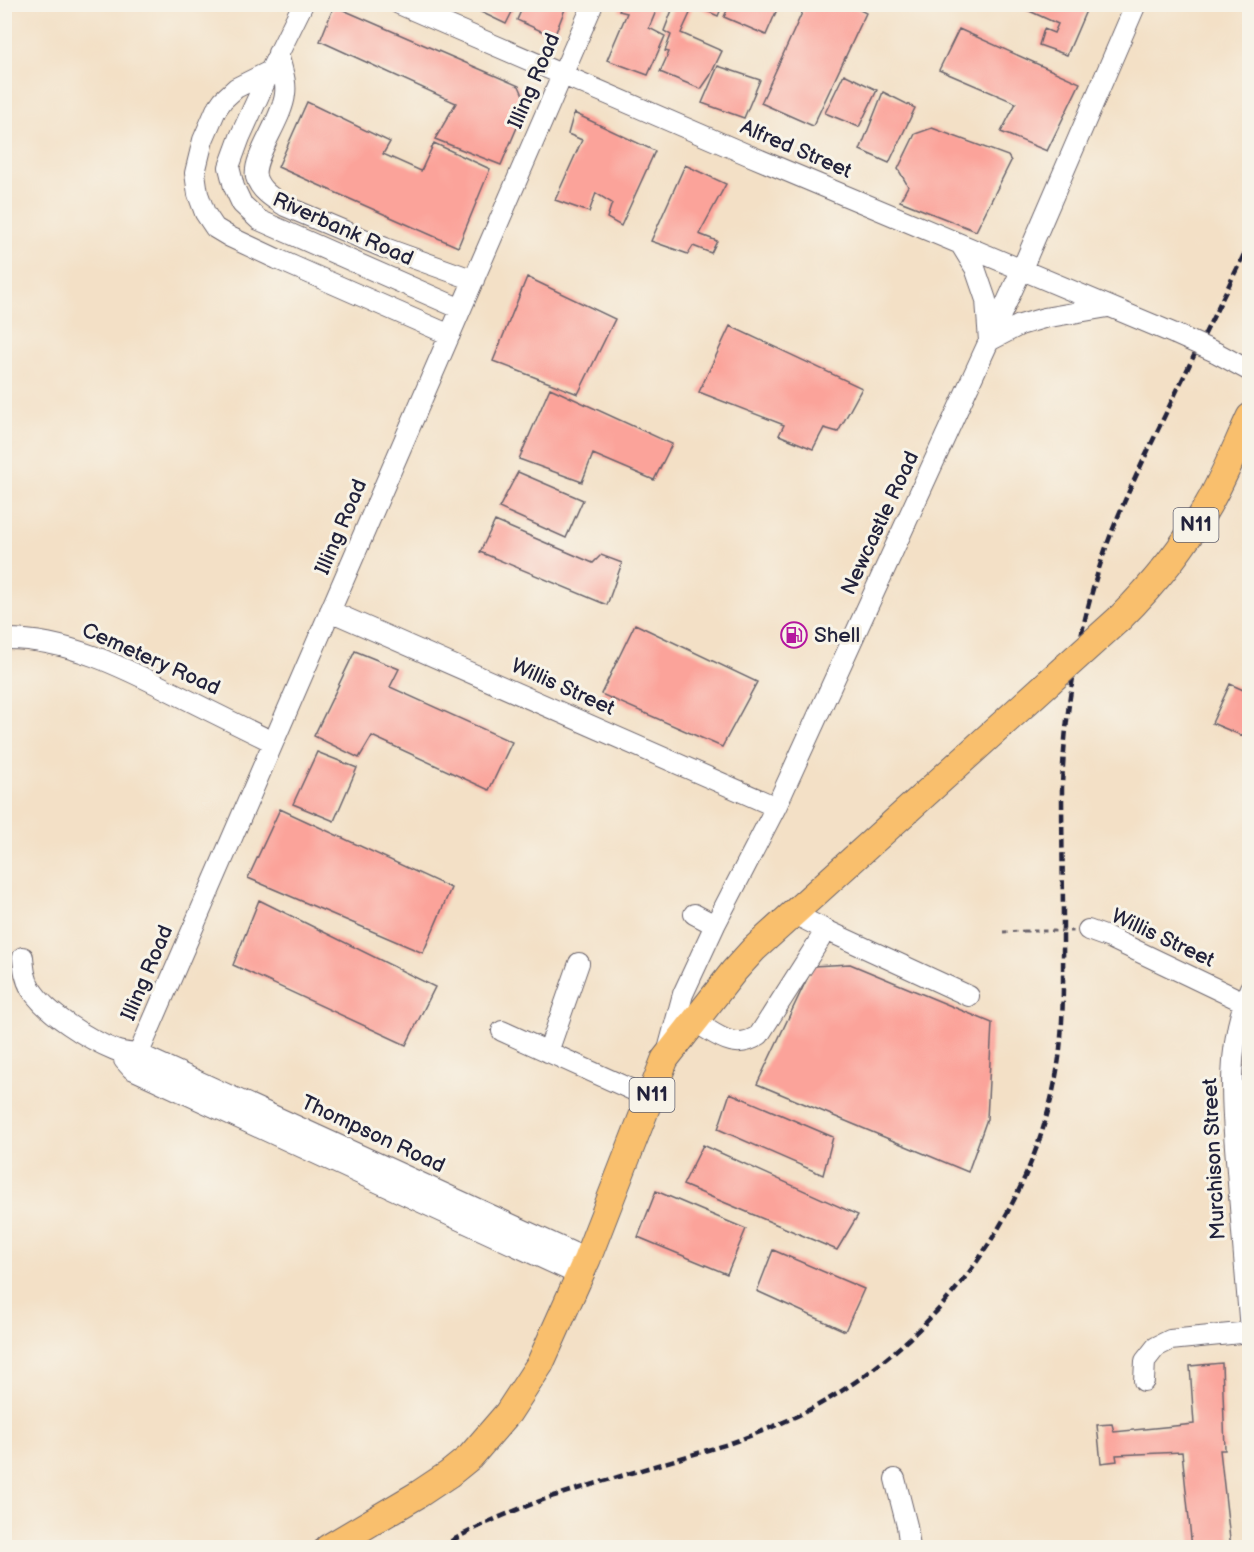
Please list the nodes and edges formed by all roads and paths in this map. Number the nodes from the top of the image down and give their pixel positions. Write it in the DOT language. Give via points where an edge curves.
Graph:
graph roads {
  1 [pos="303,4"];
  2 [pos="399,4"];
  3 [pos="593,4"];
  4 [pos="1136,4"];
  5 [pos="274,62"];
  6 [pos="562,75"];
  7 [pos="960,245"];
  8 [pos="1021,271"];
  9 [pos="474,280"];
  10 [pos="1108,307"];
  11 [pos="461,309"];
  12 [pos="450,335"];
  13 [pos="989,340"];
  14 [pos="1250,371"];
  15 [pos="1250,417"];
  16 [pos="330,611"];
  17 [pos="4,639"];
  18 [pos="273,742"];
  19 [pos="776,807"];
  20 [pos="694,914"];
  21 [pos="794,914"];
  22 [pos="715,925"];
  23 [pos="826,930"];
  24 [pos="1081,930"];
  25 [pos="1003,932"];
  26 [pos="23,957"];
  27 [pos="579,963"];
  28 [pos="969,996"];
  29 [pos="1247,999"];
  30 [pos="695,1022"];
  31 [pos="502,1031"];
  32 [pos="548,1052"];
  33 [pos="665,1059"];
  34 [pos="135,1061"];
  35 [pos="650,1098"];
  36 [pos="583,1267"];
  37 [pos="1250,1331"];
  38 [pos="1144,1381"];
  39 [pos="895,1479"];
  40 [pos="328,1548"];
  41 [pos="910,1548"];
  1 -- 5 [label="street, Riverbank Road"];
  2 -- 6 [label="street, Alfred Street"];
  3 -- 6 [label="street, Illing Road"];
  4 -- 8 [label="street, Newcastle Road"];
  5 -- 9 [label="street" via="285,83 285,94 256,166 256,178 263,189 285,206"];
  5 -- 11 [label="street, Riverbank Road" via="229,167 242,204 259,219"];
  5 -- 12 [label="street" via="236,88 216,110 195,173 205,213 215,228 230,237"];
  6 -- 7 [label="street, Alfred Street"];
  6 -- 9 [label="street, Illing Road"];
  7 -- 8 [label="street, Alfred Street"];
  7 -- 13 [label="street" via="983,290"];
  8 -- 10 [label="street, Alfred Street"];
  8 -- 13 [label="street, Newcastle Road"];
  9 -- 11 [label="street, Illing Road"];
  10 -- 13 [label="street" via="1044,318"];
  10 -- 14 [label="street, Alfred Street, bridge"];
  11 -- 12 [label="street, Illing Road"];
  12 -- 16 [label="street, Illing Road"];
  13 -- 19 [label="street, Newcastle Road"];
  15 -- 21 [label="highway, N11, bridge" via="1209,505 1143,595"];
  16 -- 18 [label="street, Illing Road"];
  16 -- 19 [label="street, Willis Street"];
  17 -- 18 [label="street, Cemetery Road" via="58,645 109,662"];
  18 -- 34 [label="street, Illing Road"];
  19 -- 22 [label="street, Newcastle Road"];
  20 -- 22 [label="street"];
  21 -- 23 [label="street"];
  21 -- 30 [label="highway, N11" via="754,949"];
  22 -- 33 [label="street, Newcastle Road" via="683,994"];
  23 -- 28 [label="street"];
  23 -- 30 [label="street" via="759,1035 738,1044"];
  24 -- 25 [label="path, bridge"];
  24 -- 29 [label="street, Willis Street" via="1110,938"];
  26 -- 34 [label="street, Thompson Road" via="24,973 42,1003 87,1036"];
  27 -- 32 [label="street"];
  29 -- 37 [label="street, Murchison Street" via="1232,1064 1232,1105"];
  30 -- 33 [label="highway, N11"];
  31 -- 32 [label="street"];
  32 -- 35 [label="street"];
  33 -- 35 [label="highway, N11"];
  34 -- 36 [label="street, Thompson Road"];
  35 -- 36 [label="highway, N11"];
  36 -- 40 [label="highway, N11" via="540,1364 508,1413 470,1457 419,1494"];
  37 -- 38 [label="street" via="1170,1341 1156,1347 1145,1361"];
  39 -- 41 [label="street"];
}
